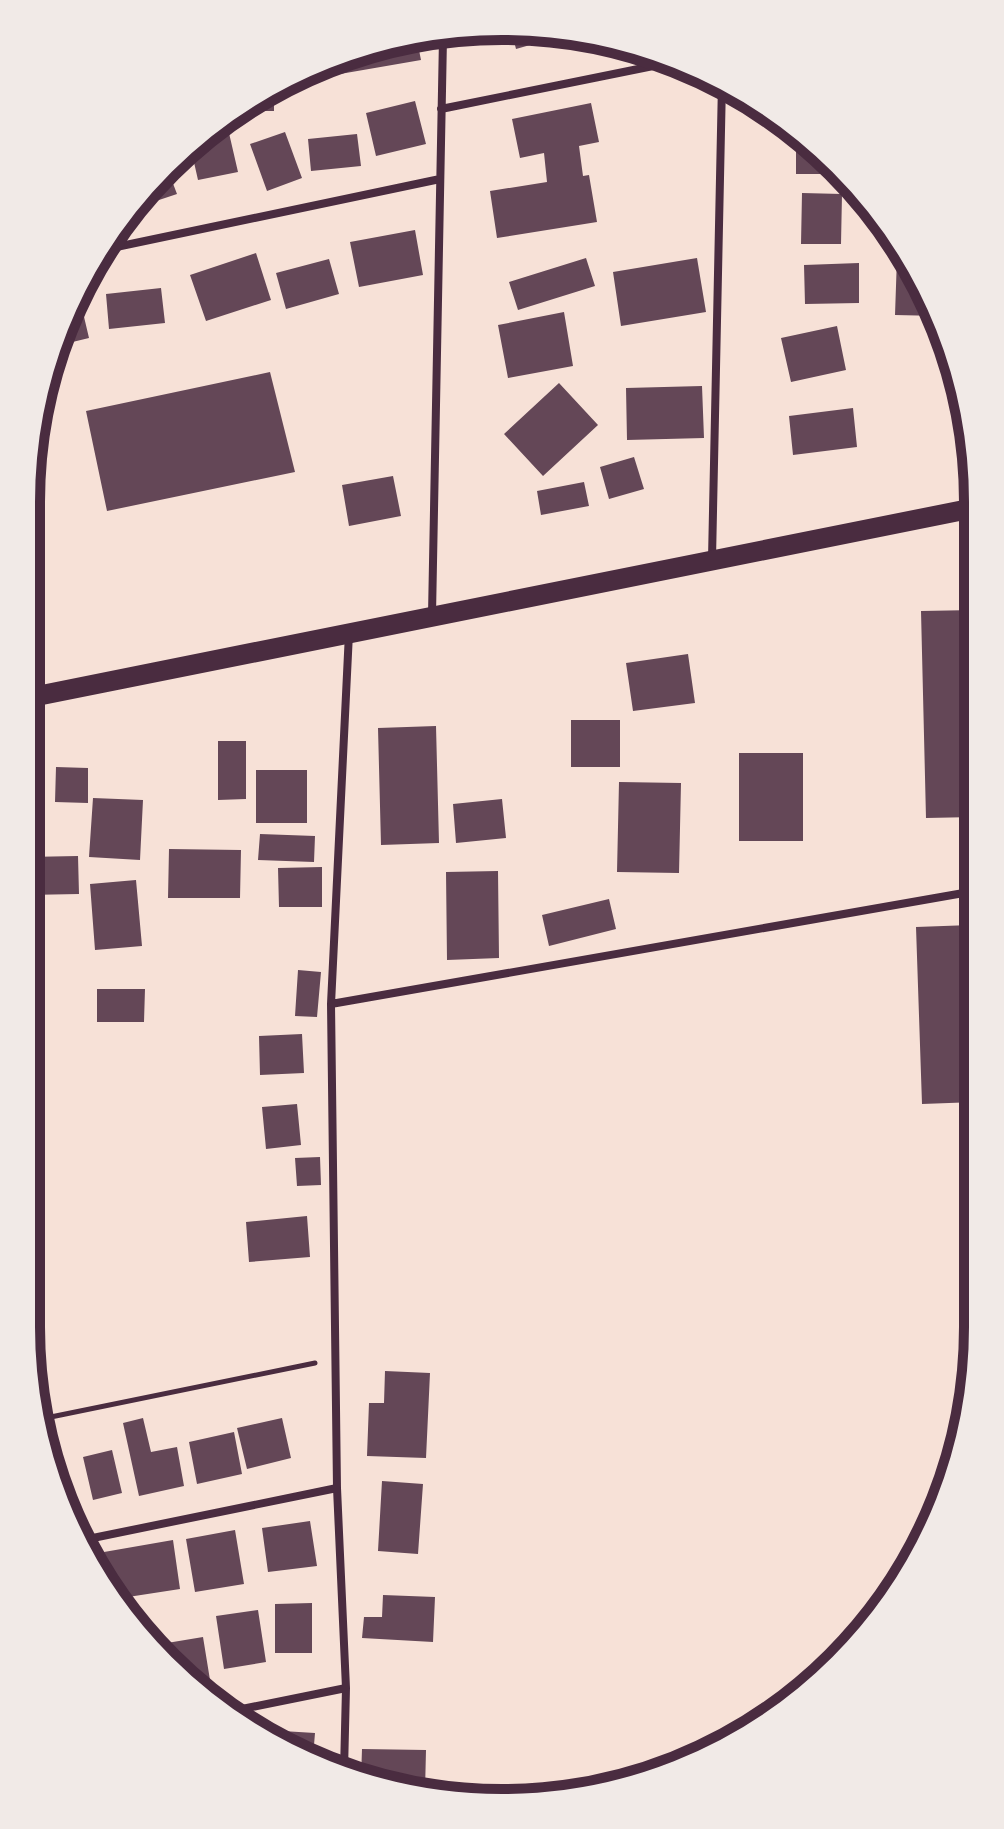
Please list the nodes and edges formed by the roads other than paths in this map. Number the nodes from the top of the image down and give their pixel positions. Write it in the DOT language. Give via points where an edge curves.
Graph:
graph roads {
  1 [pos="443,44"];
  2 [pos="654,66"];
  3 [pos="722,96"];
  4 [pos="441,109"];
  5 [pos="440,179"];
  6 [pos="117,247"];
  7 [pos="964,510"];
  8 [pos="712,561"];
  9 [pos="432,615"];
  10 [pos="349,632"];
  11 [pos="40,695"];
  12 [pos="964,893"];
  13 [pos="331,1004"];
  14 [pos="337,1488"];
  15 [pos="92,1538"];
  16 [pos="346,1688"];
  17 [pos="242,1709"];
  18 [pos="344,1761"];
  1 -- 4 [label="street"];
  2 -- 4 [label="street"];
  3 -- 8 [label="street"];
  4 -- 5 [label="street"];
  5 -- 6 [label="street"];
  5 -- 9 [label="street"];
  7 -- 8 [label="main road"];
  8 -- 9 [label="main road"];
  9 -- 10 [label="main road"];
  10 -- 11 [label="main road"];
  10 -- 13 [label="street"];
  12 -- 13 [label="street"];
  13 -- 14 [label="street"];
  14 -- 15 [label="street"];
  14 -- 16 [label="street"];
  16 -- 17 [label="street"];
  16 -- 18 [label="street"];
}
